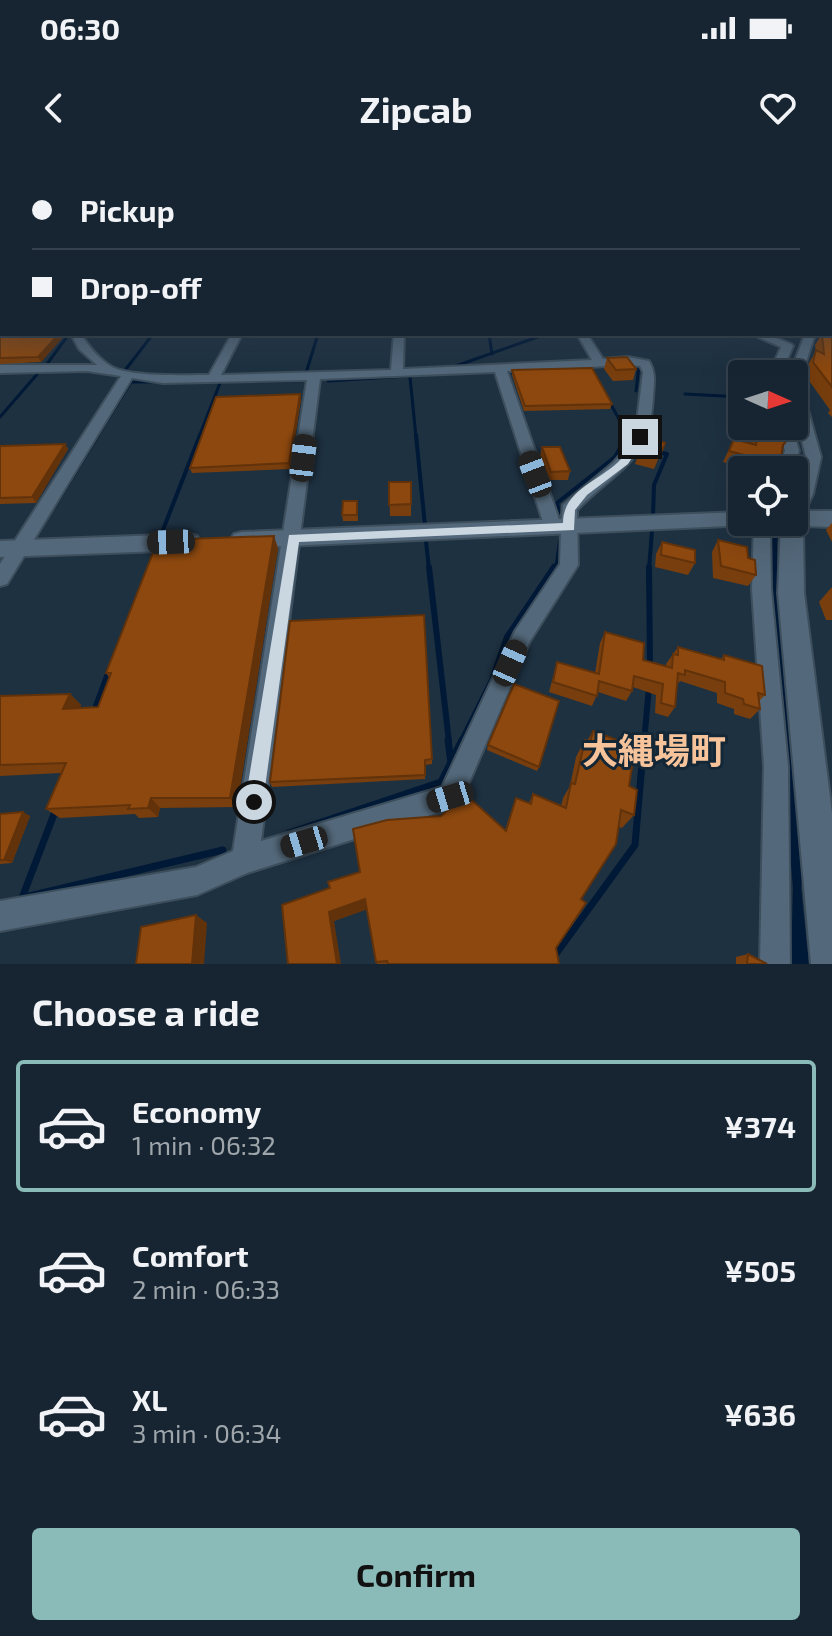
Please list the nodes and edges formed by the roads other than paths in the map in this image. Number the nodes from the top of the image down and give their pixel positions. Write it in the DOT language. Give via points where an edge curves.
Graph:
graph roads {
  1 [pos="77,336"];
  2 [pos="236,336"];
  3 [pos="399,336"];
  4 [pos="583,336"];
  5 [pos="767,336"];
  6 [pos="814,337"];
  7 [pos="789,340"];
  8 [pos="781,360"];
  9 [pos="804,360"];
  10 [pos="599,362"];
  11 [pos="107,368"];
  12 [pos="0,369"];
  13 [pos="500,369"];
  14 [pos="397,373"];
  15 [pos="128,375"];
  16 [pos="314,377"];
  17 [pos="213,379"];
  18 [pos="808,437"];
  19 [pos="808,475"];
  20 [pos="808,519"];
  21 [pos="832,519"];
  22 [pos="728,521"];
  23 [pos="561,527"];
  24 [pos="761,536"];
  25 [pos="793,536"];
  26 [pos="293,538"];
  27 [pos="10,548"];
  28 [pos="0,579"];
  29 [pos="245,860"];
  30 [pos="0,916"];
  31 [pos="775,964"];
  32 [pos="831,964"];
  1 -- 11 [label="street"];
  2 -- 17 [label="street"];
  3 -- 14 [label="street"];
  4 -- 10 [label="street"];
  5 -- 7 [label="street"];
  6 -- 9 [label="street"];
  7 -- 8 [label="street"];
  10 -- 13 [label="street"];
  10 -- 23 [label="street" via="647,365 640,437 624,461 583,493"];
  11 -- 12 [label="street"];
  11 -- 15 [label="street"];
  13 -- 14 [label="street"];
  13 -- 23 [label="street"];
  14 -- 16 [label="street"];
  15 -- 17 [label="street"];
  15 -- 27 [label="street"];
  16 -- 17 [label="street"];
  16 -- 26 [label="street"];
  18 -- 19 [label="street" via="813,450"];
  20 -- 21 [label="street"];
  22 -- 23 [label="street"];
  23 -- 26 [label="street"];
  23 -- 29 [label="street" via="569,565 522,637 450,797"];
  24 -- 31 [label="street" via="762,614 773,698"];
  25 -- 32 [label="street" via="791,593"];
  26 -- 27 [label="street"];
  26 -- 29 [label="street"];
  27 -- 28 [label="street"];
  29 -- 30 [label="street" via="197,881"];
}
